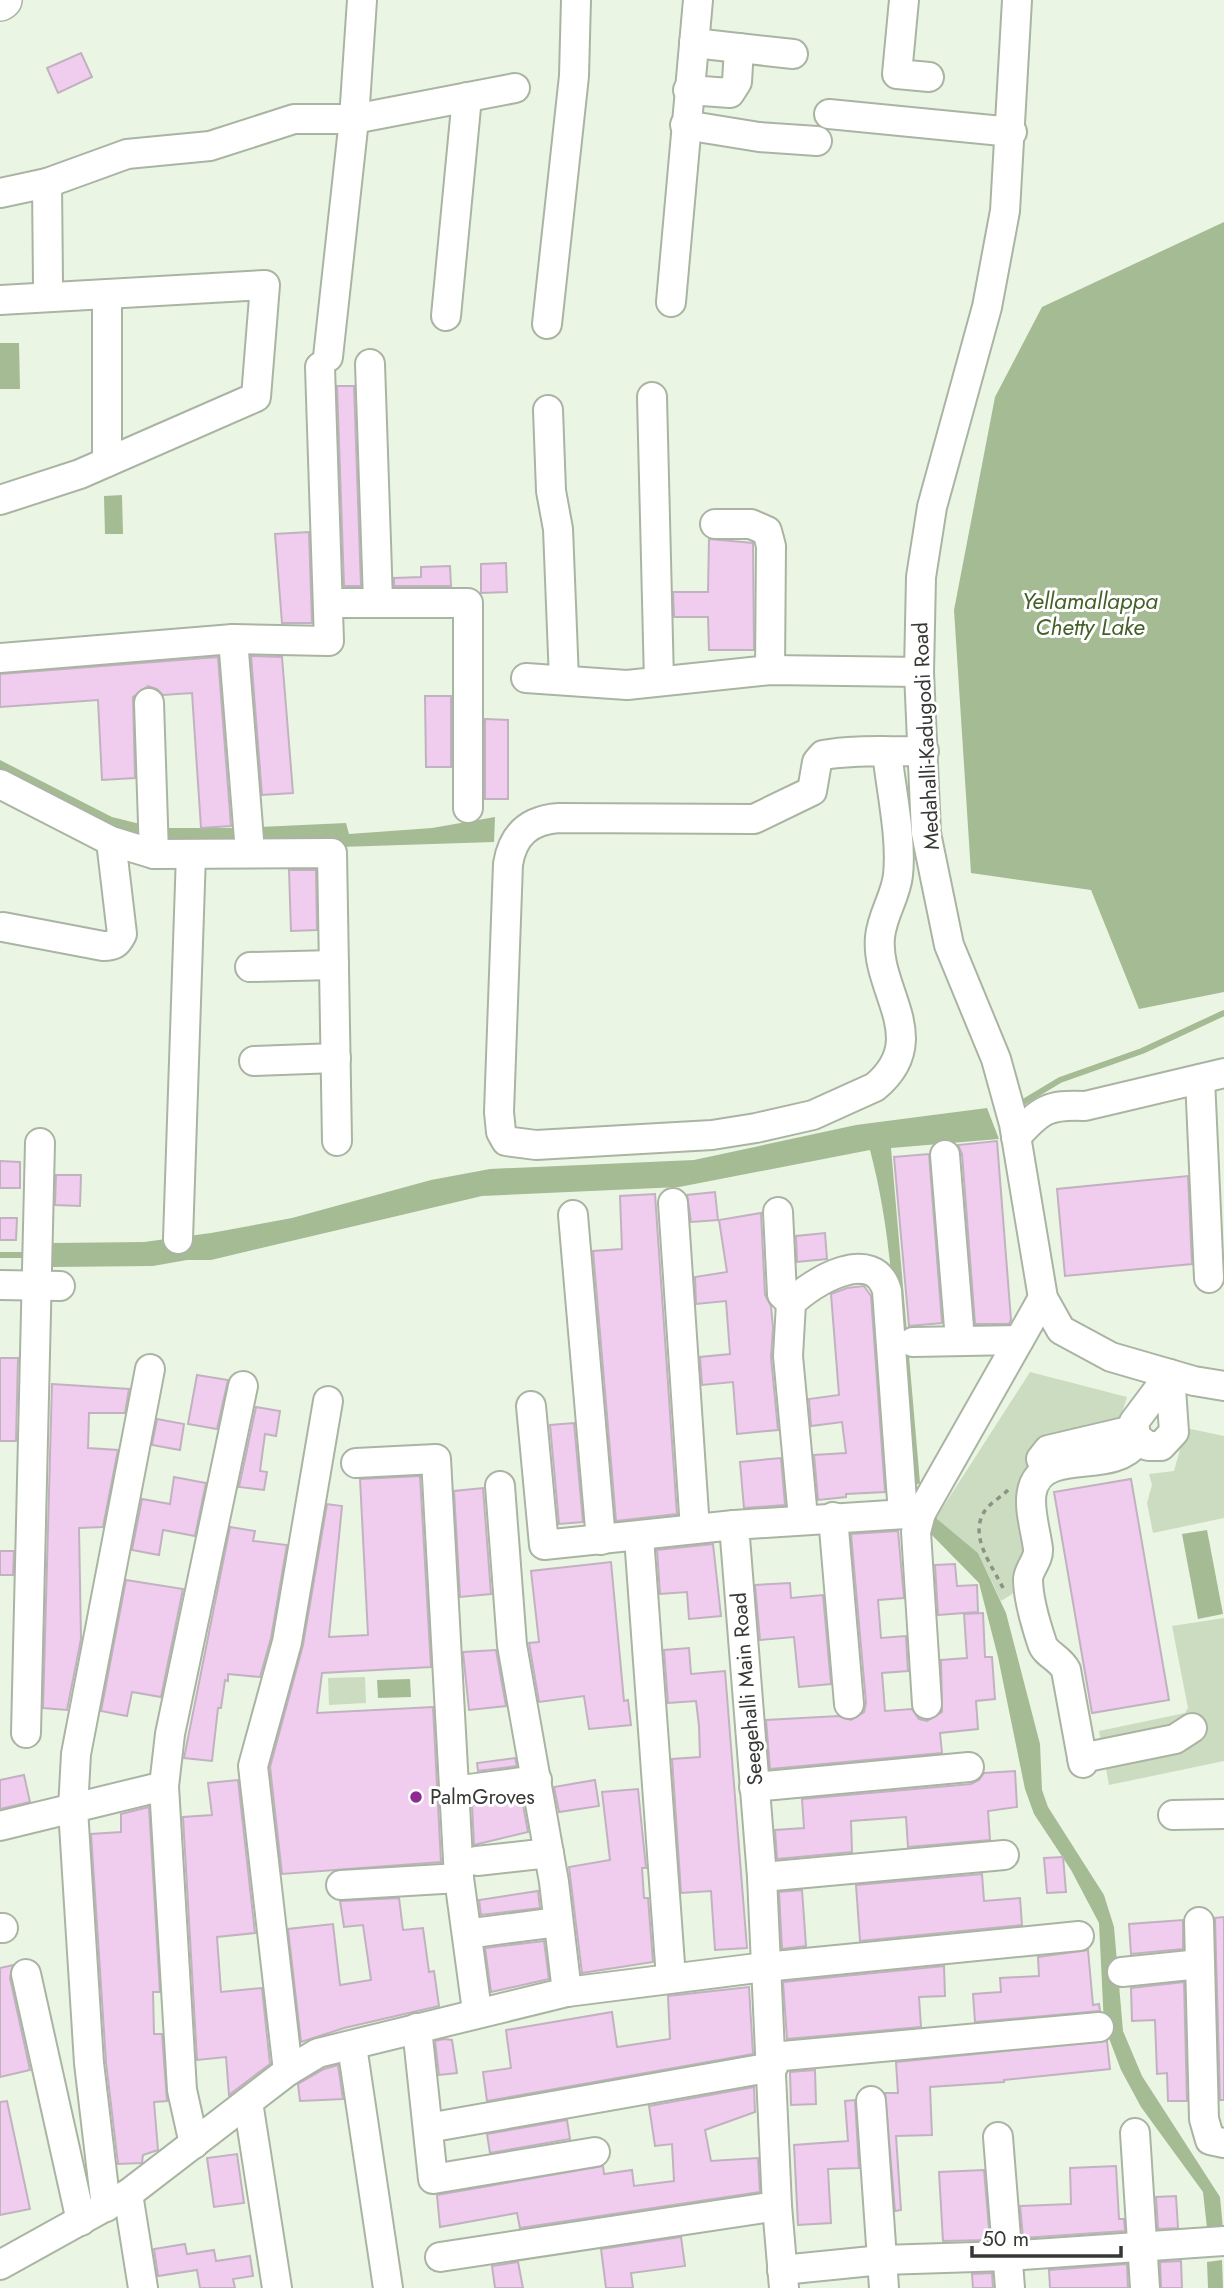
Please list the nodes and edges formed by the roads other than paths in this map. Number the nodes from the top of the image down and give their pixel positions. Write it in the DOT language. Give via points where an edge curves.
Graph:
graph roads {
  1 [pos="362,0"];
  2 [pos="576,0"];
  3 [pos="698,0"];
  4 [pos="904,0"];
  5 [pos="1017,0"];
  6 [pos="694,43"];
  7 [pos="739,48"];
  8 [pos="793,54"];
  9 [pos="929,76"];
  10 [pos="514,88"];
  11 [pos="688,90"];
  12 [pos="467,97"];
  13 [pos="829,114"];
  14 [pos="354,119"];
  15 [pos="684,125"];
  16 [pos="1012,132"];
  17 [pos="817,141"];
  18 [pos="47,183"];
  19 [pos="0,193"];
  20 [pos="48,283"];
  21 [pos="107,294"];
  22 [pos="0,300"];
  23 [pos="671,302"];
  24 [pos="446,316"];
  25 [pos="547,324"];
  26 [pos="370,364"];
  27 [pos="652,397"];
  28 [pos="548,410"];
  29 [pos="107,462"];
  30 [pos="0,500"];
  31 [pos="715,524"];
  32 [pos="379,601"];
  33 [pos="328,603"];
  34 [pos="233,639"];
  35 [pos="0,658"];
  36 [pos="770,670"];
  37 [pos="919,672"];
  38 [pos="527,678"];
  39 [pos="564,680"];
  40 [pos="659,681"];
  41 [pos="149,703"];
  42 [pos="924,751"];
  43 [pos="887,752"];
  44 [pos="0,784"];
  45 [pos="468,808"];
  46 [pos="111,841"];
  47 [pos="250,852"];
  48 [pos="154,854"];
  49 [pos="191,854"];
  50 [pos="3,927"];
  51 [pos="334,965"];
  52 [pos="250,967"];
  53 [pos="336,1058"];
  54 [pos="254,1060"];
  55 [pos="1212,1076"];
  56 [pos="1015,1131"];
  57 [pos="337,1140"];
  58 [pos="40,1143"];
  59 [pos="945,1155"];
  60 [pos="673,1203"];
  61 [pos="778,1212"];
  62 [pos="573,1215"];
  63 [pos="178,1238"];
  64 [pos="1209,1278"];
  65 [pos="0,1285"];
  66 [pos="49,1285"];
  67 [pos="1043,1298"];
  68 [pos="791,1303"];
  69 [pos="960,1340"];
  70 [pos="1019,1340"];
  71 [pos="913,1342"];
  72 [pos="150,1369"];
  73 [pos="1170,1374"];
  74 [pos="243,1386"];
  75 [pos="1224,1386"];
  76 [pos="328,1401"];
  77 [pos="531,1406"];
  78 [pos="1136,1435"];
  79 [pos="1041,1459"];
  80 [pos="356,1464"];
  81 [pos="500,1486"];
  82 [pos="912,1514"];
  83 [pos="833,1517"];
  84 [pos="803,1518"];
  85 [pos="734,1525"];
  86 [pos="695,1529"];
  87 [pos="639,1536"];
  88 [pos="601,1540"];
  89 [pos="849,1704"];
  90 [pos="927,1704"];
  91 [pos="1192,1728"];
  92 [pos="26,1732"];
  93 [pos="969,1767"];
  94 [pos="537,1780"];
  95 [pos="164,1786"];
  96 [pos="754,1787"];
  97 [pos="469,1789"];
  98 [pos="73,1809"];
  99 [pos="1224,1814"];
  100 [pos="1173,1815"];
  101 [pos="0,1826"];
  102 [pos="549,1853"];
  103 [pos="1004,1854"];
  104 [pos="468,1870"];
  105 [pos="762,1877"];
  106 [pos="341,1885"];
  107 [pos="558,1922"];
  108 [pos="1199,1922"];
  109 [pos="481,1931"];
  110 [pos="1079,1936"];
  111 [pos="1200,1964"];
  112 [pos="765,1967"];
  113 [pos="1122,1972"];
  114 [pos="26,1974"];
  115 [pos="671,1978"];
  116 [pos="567,1992"];
  117 [pos="477,2011"];
  118 [pos="1099,2027"];
  119 [pos="417,2028"];
  120 [pos="352,2046"];
  121 [pos="772,2062"];
  122 [pos="288,2071"];
  123 [pos="871,2101"];
  124 [pos="248,2102"];
  125 [pos="428,2128"];
  126 [pos="1135,2133"];
  127 [pos="998,2137"];
  128 [pos="1224,2143"];
  129 [pos="194,2144"];
  130 [pos="595,2152"];
  131 [pos="117,2200"];
  132 [pos="777,2206"];
  133 [pos="81,2221"];
  134 [pos="1217,2241"];
  135 [pos="1143,2245"];
  136 [pos="1007,2256"];
  137 [pos="440,2258"];
  138 [pos="2,2270"];
  139 [pos="883,2274"];
  140 [pos="783,2279"];
  141 [pos="144,2288"];
  142 [pos="277,2288"];
  143 [pos="388,2288"];
  144 [pos="1010,2288"];
  145 [pos="1145,2288"];
  1 -- 14 [label="street"];
  2 -- 25 [label="street" via="574,76"];
  3 -- 6 [label="street"];
  4 -- 9 [label="street" via="897,74"];
  5 -- 16 [label="street, Medahalli-Kadugodi Road"];
  6 -- 7 [label="street"];
  6 -- 11 [label="street"];
  7 -- 8 [label="street"];
  7 -- 11 [label="street" via="737,82 730,93"];
  10 -- 12 [label="street"];
  11 -- 15 [label="street"];
  12 -- 14 [label="street"];
  12 -- 24 [label="street"];
  13 -- 16 [label="street"];
  14 -- 18 [label="street" via="294,119 210,146 127,155"];
  14 -- 33 [label="street" via="324,362"];
  15 -- 17 [label="street"];
  15 -- 23 [label="street"];
  16 -- 37 [label="street, Medahalli-Kadugodi Road" via="1005,211 987,307 932,507 920,578"];
  18 -- 19 [label="street"];
  18 -- 20 [label="street"];
  21 -- 22 [label="street"];
  21 -- 29 [label="street"];
  21 -- 29 [label="street" via="265,285 256,397"];
  26 -- 32 [label="street"];
  27 -- 40 [label="street"];
  28 -- 39 [label="street"];
  29 -- 30 [label="street"];
  31 -- 36 [label="street" via="751,524 767,531 771,546"];
  32 -- 33 [label="street"];
  32 -- 45 [label="street" via="468,603"];
  33 -- 34 [label="street" via="330,641"];
  34 -- 35 [label="street"];
  34 -- 47 [label="street"];
  36 -- 37 [label="street"];
  36 -- 40 [label="street"];
  37 -- 42 [label="street, Medahalli-Kadugodi Road"];
  38 -- 39 [label="street"];
  39 -- 40 [label="street" via="627,685"];
  41 -- 48 [label="street"];
  42 -- 43 [label="street"];
  42 -- 56 [label="street, Medahalli-Kadugodi Road" via="926,833 949,946 996,1059"];
  43 -- 43 [label="street" via="823,755 817,762 812,791 754,819 559,818 533,823 521,831 508,864 499,1112 506,1141 536,1145 712,1135 756,1128 813,1115 884,1080 898,1061 900,1048 880,939 898,876"];
  44 -- 46 [label="street"];
  46 -- 48 [label="street"];
  46 -- 50 [label="street" via="122,934 118,942 103,946"];
  47 -- 49 [label="street"];
  47 -- 51 [label="street" via="332,853"];
  48 -- 49 [label="street"];
  49 -- 63 [label="street"];
  51 -- 52 [label="street"];
  51 -- 53 [label="street"];
  53 -- 54 [label="street"];
  53 -- 57 [label="street"];
  55 -- 56 [label="street" via="1085,1106 1062,1104 1039,1112"];
  55 -- 64 [label="street"];
  56 -- 67 [label="street, Medahalli-Kadugodi Road"];
  58 -- 66 [label="street" via="38,1246"];
  59 -- 69 [label="street"];
  60 -- 86 [label="street"];
  61 -- 68 [label="street" via="782,1294"];
  62 -- 88 [label="street"];
  65 -- 66 [label="street"];
  66 -- 92 [label="street"];
  67 -- 70 [label="street"];
  67 -- 73 [label="street, Medahalli-Kadugodi Road" via="1061,1330 1111,1357"];
  68 -- 82 [label="street" via="832,1273 872,1270 883,1278"];
  68 -- 84 [label="street" via="788,1356"];
  69 -- 70 [label="street"];
  69 -- 71 [label="street"];
  70 -- 82 [label="street"];
  72 -- 98 [label="street" via="76,1754"];
  73 -- 75 [label="street, Medahalli-Kadugodi Road"];
  73 -- 78 [label="street" via="1137,1415"];
  73 -- 78 [label="street" via="1172,1438 1154,1447"];
  74 -- 95 [label="street" via="170,1734"];
  76 -- 122 [label="street" via="287,1642 253,1766"];
  77 -- 88 [label="street" via="544,1545"];
  78 -- 79 [label="street" via="1045,1451"];
  78 -- 91 [label="street" via="1128,1451 1113,1459 1053,1467 1037,1480 1030,1497 1038,1550 1029,1586 1042,1646 1066,1670 1083,1761 1175,1739"];
  80 -- 104 [label="street" via="436,1459"];
  81 -- 94 [label="street" via="512,1645"];
  82 -- 83 [label="street"];
  82 -- 90 [label="street"];
  83 -- 84 [label="street"];
  83 -- 89 [label="street"];
  84 -- 85 [label="street"];
  85 -- 86 [label="street"];
  85 -- 96 [label="street, Seegehalli Main Road"];
  86 -- 87 [label="street"];
  87 -- 88 [label="street"];
  87 -- 115 [label="street"];
  93 -- 96 [label="street"];
  94 -- 97 [label="street"];
  94 -- 102 [label="street"];
  95 -- 98 [label="street"];
  95 -- 129 [label="street" via="182,2090"];
  96 -- 105 [label="street, Seegehalli Main Road"];
  98 -- 101 [label="street"];
  98 -- 131 [label="street" via="89,2063"];
  99 -- 100 [label="street"];
  102 -- 104 [label="street"];
  102 -- 107 [label="street"];
  103 -- 105 [label="street"];
  104 -- 106 [label="street"];
  104 -- 117 [label="street"];
  105 -- 112 [label="street, Seegehalli Main Road"];
  107 -- 109 [label="street"];
  107 -- 116 [label="street"];
  108 -- 111 [label="street"];
  110 -- 112 [label="street"];
  111 -- 113 [label="street"];
  111 -- 128 [label="street" via="1204,2119 1210,2140"];
  112 -- 115 [label="street"];
  112 -- 121 [label="street, Seegehalli Main Road"];
  114 -- 133 [label="street"];
  115 -- 116 [label="street"];
  116 -- 117 [label="street"];
  117 -- 119 [label="street"];
  118 -- 121 [label="street"];
  119 -- 120 [label="street"];
  119 -- 125 [label="street"];
  120 -- 122 [label="street" via="317,2053"];
  120 -- 143 [label="street"];
  121 -- 125 [label="street"];
  121 -- 132 [label="street, Seegehalli Main Road"];
  122 -- 124 [label="street"];
  123 -- 139 [label="street"];
  124 -- 129 [label="street"];
  124 -- 142 [label="street"];
  125 -- 130 [label="street" via="433,2179"];
  126 -- 135 [label="street"];
  127 -- 136 [label="street"];
  129 -- 131 [label="street"];
  131 -- 133 [label="street"];
  131 -- 141 [label="street"];
  132 -- 137 [label="street"];
  132 -- 140 [label="street, Seegehalli Main Road"];
  133 -- 138 [label="street"];
  134 -- 135 [label="street"];
  135 -- 136 [label="street"];
  135 -- 145 [label="street"];
  136 -- 139 [label="street"];
  136 -- 144 [label="street"];
  139 -- 140 [label="street"];
}
